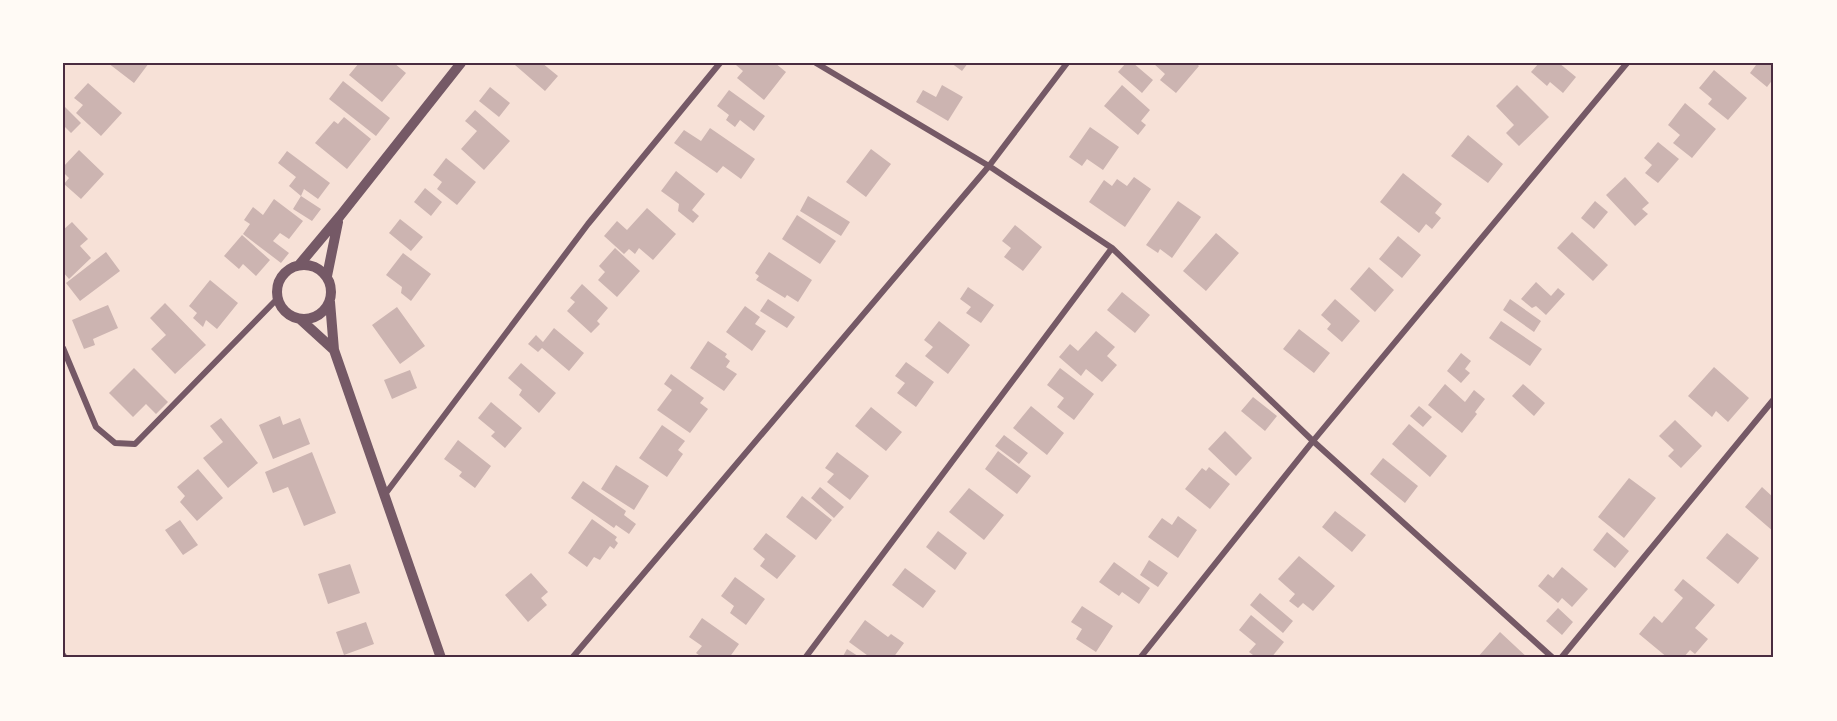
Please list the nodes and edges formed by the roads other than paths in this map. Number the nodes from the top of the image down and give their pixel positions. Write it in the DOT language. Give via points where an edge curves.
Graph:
graph roads {
  1 [pos="461,63"];
  2 [pos="720,63"];
  3 [pos="816,63"];
  4 [pos="1067,63"];
  5 [pos="1627,63"];
  6 [pos="989,166"];
  7 [pos="340,216"];
  8 [pos="1112,248"];
  9 [pos="298,265"];
  10 [pos="327,276"];
  11 [pos="278,298"];
  12 [pos="330,302"];
  13 [pos="300,319"];
  14 [pos="63,348"];
  15 [pos="334,350"];
  16 [pos="1774,399"];
  17 [pos="1313,441"];
  18 [pos="386,493"];
  19 [pos="441,658"];
  20 [pos="572,658"];
  21 [pos="805,658"];
  22 [pos="1140,658"];
  23 [pos="1553,658"];
  24 [pos="1562,658"];
  1 -- 7 [label="street"];
  2 -- 18 [label="street" via="588,224"];
  3 -- 6 [label="street"];
  4 -- 6 [label="street"];
  5 -- 17 [label="street"];
  6 -- 8 [label="street"];
  6 -- 20 [label="street"];
  7 -- 9 [label="street"];
  7 -- 10 [label="street"];
  8 -- 17 [label="street"];
  8 -- 21 [label="street"];
  9 -- 10 [label="street" via="314,266"];
  9 -- 11 [label="street" via="281,277"];
  10 -- 12 [label="street" via="332,291"];
  11 -- 13 [label="street" via="285,312"];
  11 -- 14 [label="street" via="135,444 115,443 96,427"];
  12 -- 13 [label="street" via="320,314"];
  12 -- 15 [label="street"];
  13 -- 15 [label="street"];
  15 -- 18 [label="street"];
  16 -- 24 [label="street"];
  17 -- 22 [label="street"];
  17 -- 23 [label="street"];
  18 -- 19 [label="street"];
}
